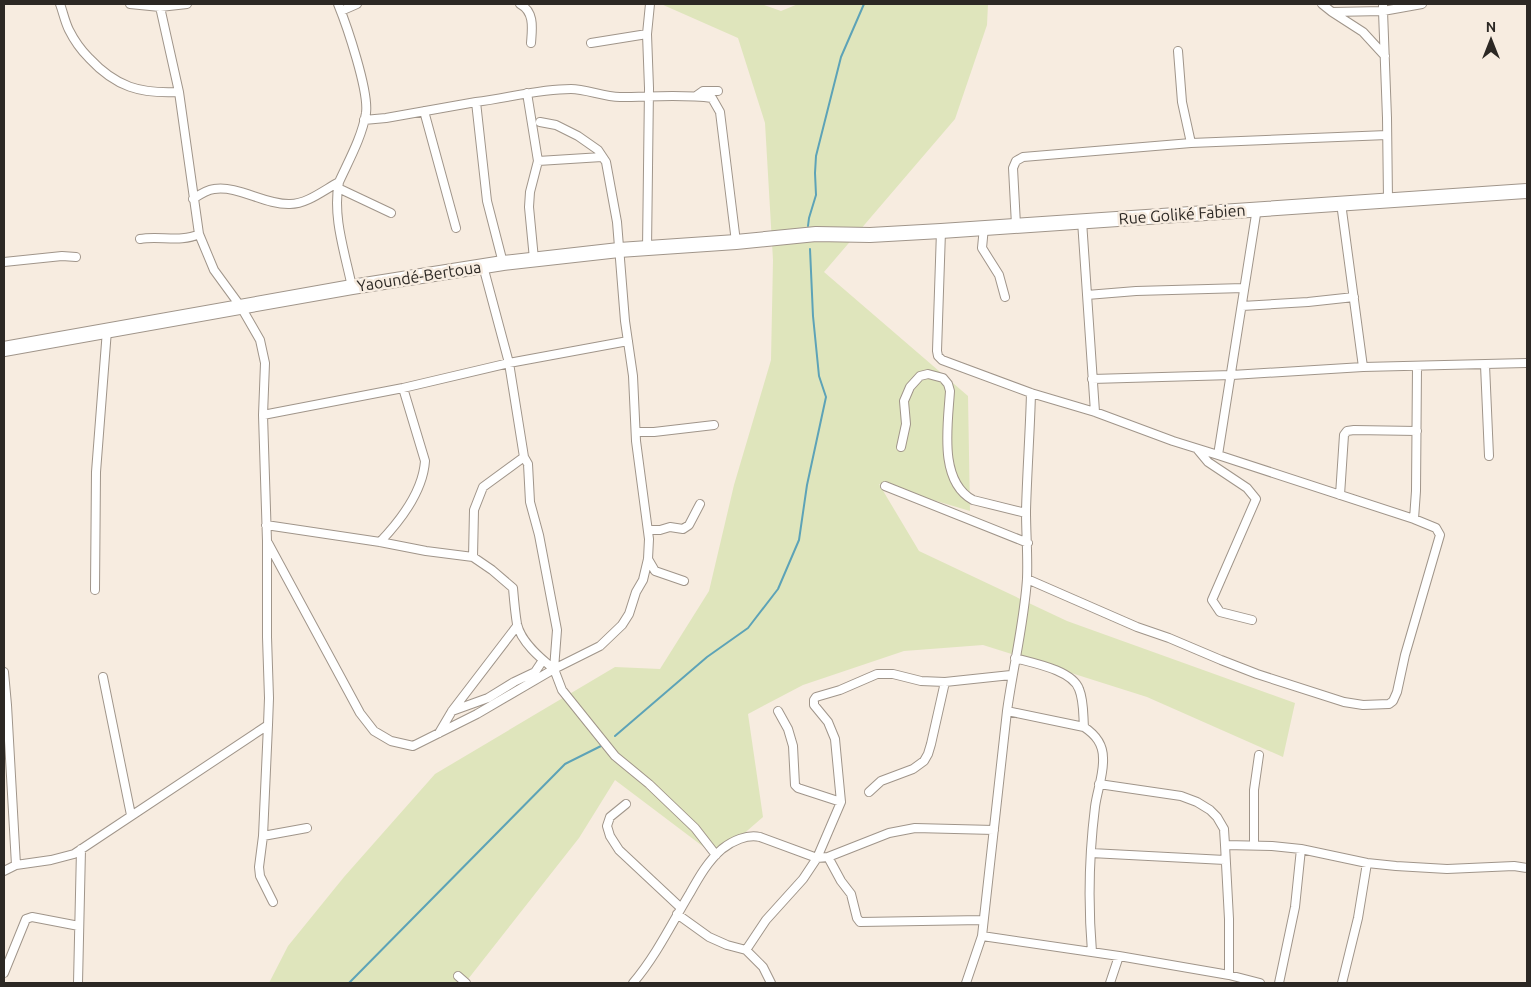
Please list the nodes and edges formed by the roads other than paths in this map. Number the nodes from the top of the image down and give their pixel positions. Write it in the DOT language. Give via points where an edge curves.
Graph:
graph roads {
  1 [pos="60,4"];
  2 [pos="130,4"];
  3 [pos="187,4"];
  4 [pos="357,4"];
  5 [pos="520,4"];
  6 [pos="650,4"];
  7 [pos="1322,4"];
  8 [pos="1422,4"];
  9 [pos="160,7"];
  10 [pos="339,7"];
  11 [pos="1383,7"];
  12 [pos="1332,12"];
  13 [pos="647,34"];
  14 [pos="531,43"];
  15 [pos="591,43"];
  16 [pos="1178,51"];
  17 [pos="1385,56"];
  18 [pos="718,91"];
  19 [pos="179,92"];
  20 [pos="527,93"];
  21 [pos="696,96"];
  22 [pos="648,97"];
  23 [pos="476,102"];
  24 [pos="424,111"];
  25 [pos="364,120"];
  26 [pos="540,122"];
  27 [pos="1388,135"];
  28 [pos="1191,143"];
  29 [pos="602,157"];
  30 [pos="538,161"];
  31 [pos="338,185"];
  32 [pos="1527,191"];
  33 [pos="193,199"];
  34 [pos="1388,200"];
  35 [pos="1341,203"];
  36 [pos="1257,208"];
  37 [pos="391,212"];
  38 [pos="1082,221"];
  39 [pos="1016,225"];
  40 [pos="984,227"];
  41 [pos="456,228"];
  42 [pos="941,231"];
  43 [pos="199,234"];
  44 [pos="838,235"];
  45 [pos="140,239"];
  46 [pos="736,242"];
  47 [pos="647,249"];
  48 [pos="619,250"];
  49 [pos="76,257"];
  50 [pos="534,259"];
  51 [pos="4,262"];
  52 [pos="503,263"];
  53 [pos="483,266"];
  54 [pos="352,287"];
  55 [pos="1244,288"];
  56 [pos="1086,295"];
  57 [pos="1005,297"];
  58 [pos="1354,297"];
  59 [pos="1242,306"];
  60 [pos="241,308"];
  61 [pos="107,330"];
  62 [pos="628,340"];
  63 [pos="4,349"];
  64 [pos="1527,362"];
  65 [pos="508,363"];
  66 [pos="1486,364"];
  67 [pos="1417,366"];
  68 [pos="1363,367"];
  69 [pos="1232,375"];
  70 [pos="1092,378"];
  71 [pos="403,388"];
  72 [pos="1031,393"];
  73 [pos="1094,412"];
  74 [pos="263,415"];
  75 [pos="714,425"];
  76 [pos="1417,431"];
  77 [pos="637,432"];
  78 [pos="901,447"];
  79 [pos="1198,450"];
  80 [pos="1218,455"];
  81 [pos="1489,456"];
  82 [pos="524,457"];
  83 [pos="885,486"];
  84 [pos="1340,495"];
  85 [pos="700,504"];
  86 [pos="1026,514"];
  87 [pos="1414,519"];
  88 [pos="266,524"];
  89 [pos="648,530"];
  90 [pos="267,541"];
  91 [pos="380,542"];
  92 [pos="1028,543"];
  93 [pos="472,557"];
  94 [pos="648,559"];
  95 [pos="1027,579"];
  96 [pos="684,581"];
  97 [pos="95,590"];
  98 [pos="1252,620"];
  99 [pos="517,626"];
  100 [pos="1015,658"];
  101 [pos="543,660"];
  102 [pos="554,669"];
  103 [pos="4,672"];
  104 [pos="1012,675"];
  105 [pos="103,677"];
  106 [pos="944,682"];
  107 [pos="452,711"];
  108 [pos="778,711"];
  109 [pos="1007,711"];
  110 [pos="268,725"];
  111 [pos="1084,727"];
  112 [pos="439,733"];
  113 [pos="1259,755"];
  114 [pos="7,763"];
  115 [pos="1099,784"];
  116 [pos="869,792"];
  117 [pos="840,802"];
  118 [pos="626,804"];
  119 [pos="131,815"];
  120 [pos="307,828"];
  121 [pos="994,830"];
  122 [pos="263,836"];
  123 [pos="1225,845"];
  124 [pos="1254,845"];
  125 [pos="81,849"];
  126 [pos="1301,850"];
  127 [pos="1091,853"];
  128 [pos="716,855"];
  129 [pos="828,857"];
  130 [pos="817,858"];
  131 [pos="1225,860"];
  132 [pos="1367,863"];
  133 [pos="16,865"];
  134 [pos="1527,868"];
  135 [pos="4,871"];
  136 [pos="273,902"];
  137 [pos="679,911"];
  138 [pos="983,920"];
  139 [pos="79,926"];
  140 [pos="982,936"];
  141 [pos="746,950"];
  142 [pos="1092,952"];
  143 [pos="1119,956"];
  144 [pos="4,974"];
  145 [pos="1229,975"];
  146 [pos="458,976"];
  147 [pos="78,983"];
  148 [pos="466,983"];
  149 [pos="633,983"];
  150 [pos="771,983"];
  151 [pos="966,983"];
  152 [pos="1110,983"];
  153 [pos="1260,983"];
  154 [pos="1279,983"];
  155 [pos="1342,983"];
  1 -- 19 [label="street" via="68,29 81,49 109,77 137,90"];
  2 -- 9 [label="street"];
  3 -- 9 [label="street"];
  4 -- 10 [label="street"];
  5 -- 14 [label="street" via="532,20"];
  6 -- 13 [label="street"];
  7 -- 12 [label="street"];
  8 -- 11 [label="street"];
  9 -- 19 [label="street"];
  10 -- 25 [label="street" via="366,98"];
  11 -- 12 [label="street"];
  11 -- 17 [label="street"];
  12 -- 17 [label="street" via="1363,32"];
  13 -- 15 [label="street"];
  13 -- 22 [label="street"];
  16 -- 28 [label="street" via="1182,102"];
  17 -- 27 [label="street"];
  18 -- 21 [label="street" via="703,91"];
  19 -- 33 [label="street"];
  20 -- 22 [label="street" via="574,89 617,97"];
  20 -- 23 [label="street"];
  20 -- 30 [label="street"];
  21 -- 22 [label="street"];
  21 -- 46 [label="street" via="712,98 720,112"];
  22 -- 47 [label="street"];
  23 -- 24 [label="street"];
  23 -- 52 [label="street" via="487,200"];
  24 -- 25 [label="street"];
  24 -- 41 [label="street"];
  25 -- 31 [label="street" via="358,142"];
  26 -- 29 [label="street" via="556,125 578,136 598,150"];
  27 -- 28 [label="street"];
  27 -- 34 [label="street"];
  28 -- 39 [label="street" via="1023,157 1013,168"];
  29 -- 30 [label="street"];
  29 -- 48 [label="street" via="606,162 617,222"];
  30 -- 50 [label="street" via="529,207"];
  31 -- 33 [label="street" via="289,205 221,189 204,192"];
  31 -- 37 [label="street"];
  31 -- 54 [label="street" via="336,207"];
  32 -- 34 [label="highway, Rue Goliké Fabien"];
  33 -- 43 [label="street"];
  34 -- 35 [label="highway, Rue Goliké Fabien"];
  35 -- 36 [label="highway, Rue Goliké Fabien"];
  35 -- 58 [label="street"];
  36 -- 38 [label="highway, Rue Goliké Fabien"];
  36 -- 55 [label="street"];
  38 -- 39 [label="highway, Rue Goliké Fabien"];
  38 -- 56 [label="street"];
  39 -- 40 [label="highway, Rue Goliké Fabien"];
  40 -- 42 [label="highway, Rue Goliké Fabien"];
  40 -- 57 [label="street" via="982,248 999,275"];
  42 -- 44 [label="highway, Rue Goliké Fabien"];
  42 -- 72 [label="street" via="938,356"];
  43 -- 45 [label="street" via="192,238"];
  43 -- 60 [label="street" via="214,270"];
  44 -- 46 [label="highway, Yaoundé-Bertoua" via="816,234"];
  46 -- 47 [label="highway, Yaoundé-Bertoua"];
  47 -- 48 [label="highway, Yaoundé-Bertoua"];
  48 -- 50 [label="highway, Yaoundé-Bertoua"];
  48 -- 62 [label="street"];
  49 -- 51 [label="street"];
  50 -- 52 [label="highway, Yaoundé-Bertoua"];
  52 -- 53 [label="highway, Yaoundé-Bertoua"];
  53 -- 54 [label="highway, Yaoundé-Bertoua"];
  53 -- 65 [label="street"];
  54 -- 60 [label="highway, Yaoundé-Bertoua"];
  55 -- 56 [label="street"];
  55 -- 59 [label="street"];
  56 -- 70 [label="street"];
  58 -- 59 [label="street"];
  58 -- 68 [label="street"];
  59 -- 69 [label="street"];
  60 -- 61 [label="highway, Yaoundé-Bertoua"];
  60 -- 74 [label="street" via="260,340 266,363"];
  61 -- 63 [label="highway, Yaoundé-Bertoua"];
  61 -- 97 [label="street" via="96,472"];
  62 -- 65 [label="street"];
  62 -- 77 [label="street"];
  64 -- 66 [label="street"];
  65 -- 71 [label="street"];
  65 -- 82 [label="street"];
  66 -- 67 [label="street"];
  66 -- 81 [label="street"];
  67 -- 68 [label="street"];
  67 -- 76 [label="street"];
  68 -- 69 [label="street"];
  69 -- 70 [label="street"];
  69 -- 80 [label="street"];
  70 -- 73 [label="street"];
  71 -- 74 [label="street"];
  71 -- 91 [label="street" via="425,460 424,470 400,521"];
  72 -- 73 [label="street"];
  72 -- 86 [label="street"];
  73 -- 79 [label="street"];
  74 -- 88 [label="street"];
  75 -- 77 [label="street"];
  76 -- 84 [label="street" via="1347,431 1344,435"];
  76 -- 87 [label="street"];
  77 -- 89 [label="street"];
  78 -- 86 [label="street" via="906,424 904,401 910,386 920,376 928,374 943,378 950,391 947,453 952,476 966,496 973,500"];
  79 -- 80 [label="street"];
  79 -- 98 [label="street" via="1208,462 1247,488 1256,499 1212,600 1220,612"];
  80 -- 84 [label="street"];
  82 -- 93 [label="street" via="483,486 474,510"];
  82 -- 102 [label="street" via="528,464 530,502 540,535 556,630"];
  83 -- 92 [label="street"];
  84 -- 87 [label="street"];
  85 -- 89 [label="street" via="689,525 683,529"];
  86 -- 92 [label="street"];
  87 -- 95 [label="street" via="1436,528 1440,535 1404,655 1397,692 1389,704 1344,702 1257,674"];
  88 -- 90 [label="street"];
  88 -- 91 [label="street"];
  89 -- 94 [label="street"];
  90 -- 110 [label="street"];
  90 -- 112 [label="street" via="360,713 374,731 391,741 413,746"];
  91 -- 93 [label="street"];
  92 -- 95 [label="street"];
  93 -- 99 [label="street" via="513,588"];
  94 -- 96 [label="street" via="655,571"];
  94 -- 102 [label="street" via="643,580 622,625 600,646"];
  95 -- 100 [label="street"];
  99 -- 101 [label="street" via="525,641"];
  99 -- 107 [label="street"];
  100 -- 104 [label="street"];
  100 -- 111 [label="street" via="1073,679 1081,696"];
  101 -- 102 [label="street"];
  101 -- 107 [label="street" via="535,672 488,698"];
  102 -- 112 [label="street"];
  102 -- 128 [label="street" via="562,690 615,756 695,828"];
  103 -- 114 [label="street"];
  104 -- 106 [label="street"];
  104 -- 109 [label="street"];
  105 -- 119 [label="street"];
  106 -- 116 [label="street" via="931,744 924,761 914,769 881,781"];
  106 -- 117 [label="street" via="877,674 816,697 814,704 828,722 835,740"];
  107 -- 112 [label="street"];
  108 -- 117 [label="street" via="793,746 795,785"];
  109 -- 111 [label="street"];
  109 -- 121 [label="street"];
  110 -- 119 [label="street"];
  110 -- 122 [label="street"];
  111 -- 115 [label="street" via="1100,744 1103,758"];
  113 -- 124 [label="street" via="1254,790"];
  114 -- 133 [label="street"];
  115 -- 123 [label="street" via="1181,796 1197,802 1217,818 1224,829"];
  115 -- 127 [label="street"];
  117 -- 130 [label="street"];
  118 -- 137 [label="street" via="610,816 607,826 610,836 619,850"];
  119 -- 125 [label="street"];
  120 -- 122 [label="street"];
  121 -- 129 [label="street" via="916,828 889,833"];
  121 -- 138 [label="street"];
  122 -- 136 [label="street" via="260,876"];
  123 -- 124 [label="street"];
  123 -- 131 [label="street"];
  124 -- 126 [label="street"];
  125 -- 133 [label="street" via="52,860"];
  125 -- 139 [label="street"];
  126 -- 132 [label="street"];
  126 -- 154 [label="street" via="1295,907"];
  127 -- 131 [label="street"];
  127 -- 142 [label="street"];
  128 -- 130 [label="street" via="743,837 754,835"];
  128 -- 137 [label="street"];
  129 -- 130 [label="street"];
  129 -- 138 [label="street" via="851,894 860,922"];
  130 -- 141 [label="street"];
  131 -- 145 [label="street" via="1230,919"];
  132 -- 134 [label="street" via="1446,869"];
  132 -- 155 [label="street"];
  133 -- 135 [label="street"];
  137 -- 141 [label="street" via="709,936"];
  137 -- 149 [label="street"];
  138 -- 140 [label="street"];
  139 -- 144 [label="street" via="32,917 26,919"];
  139 -- 147 [label="street"];
  140 -- 142 [label="street"];
  140 -- 151 [label="street"];
  141 -- 150 [label="street" via="763,967"];
  142 -- 143 [label="street"];
  143 -- 145 [label="street"];
  143 -- 152 [label="street"];
  145 -- 153 [label="street"];
  146 -- 148 [label="street"];
}
